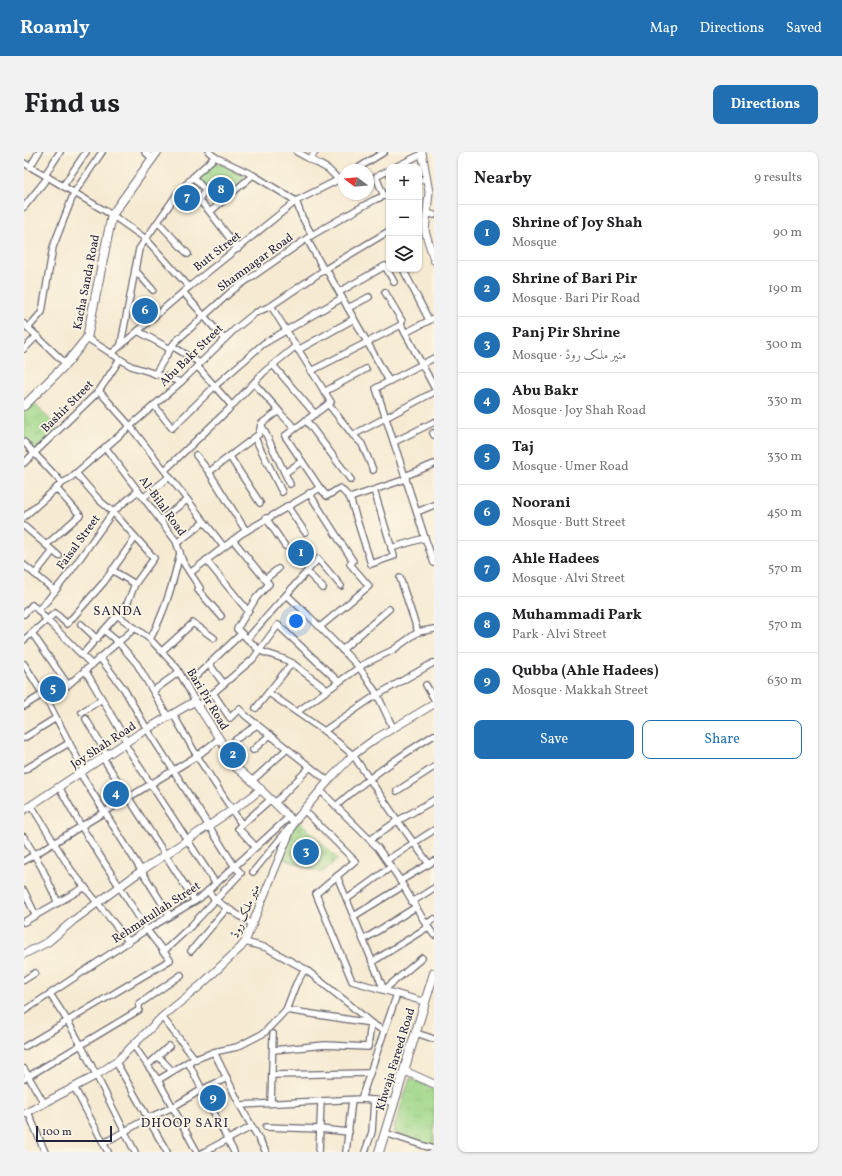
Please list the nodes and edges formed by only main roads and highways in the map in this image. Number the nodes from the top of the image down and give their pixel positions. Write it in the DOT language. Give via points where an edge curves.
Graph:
graph roads {
  1 [pos="154,155"];
  2 [pos="24,406"];
  3 [pos="434,973"];
  4 [pos="433,983"];
  5 [pos="379,1152"];
  1 -- 2 [label="main road, Kacha Sanda Road" via="112,215 87,338 66,364"];
  3 -- 4 [label="main road, Khwaja Fareed Road"];
  4 -- 5 [label="main road, Khwaja Fareed Road"];
}
